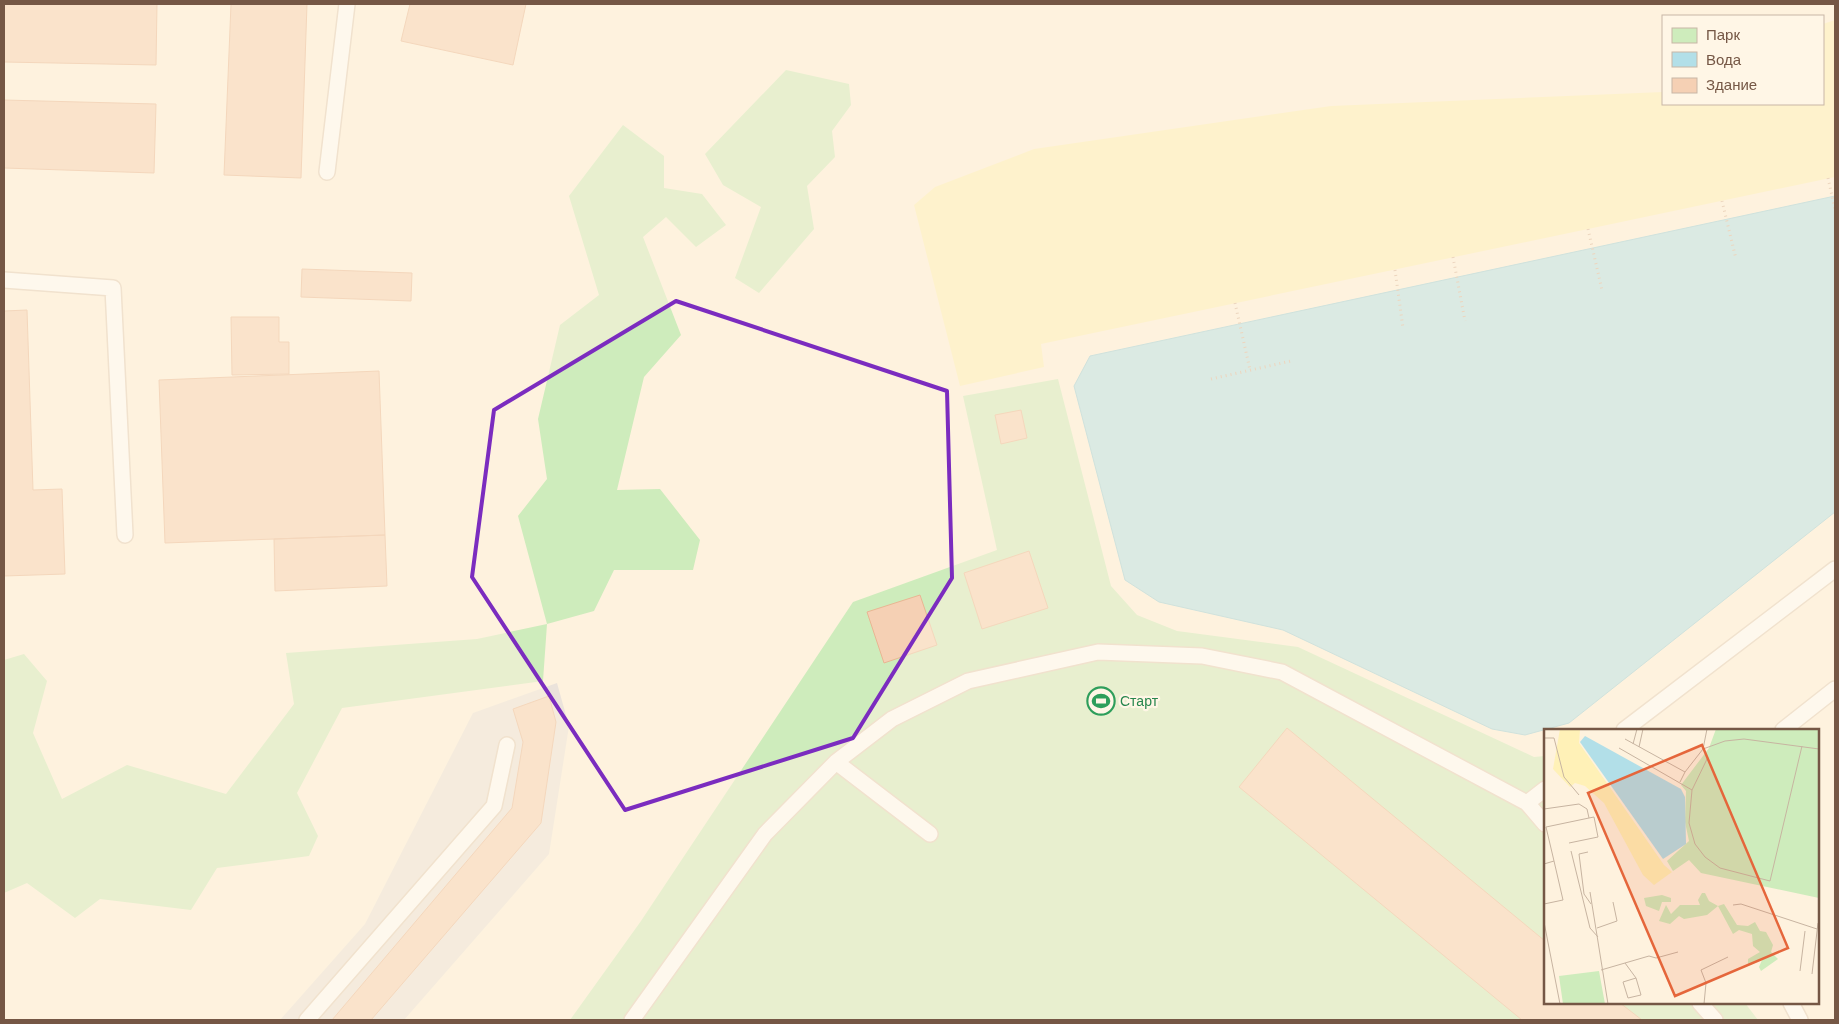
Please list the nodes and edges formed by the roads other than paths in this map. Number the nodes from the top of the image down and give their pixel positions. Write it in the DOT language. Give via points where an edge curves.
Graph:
graph roads {
  1 [pos="347,4"];
  2 [pos="327,172"];
  3 [pos="4,280"];
  4 [pos="125,535"];
  5 [pos="1835,569"];
  6 [pos="1835,689"];
  7 [pos="1625,729"];
  8 [pos="1784,729"];
  9 [pos="507,745"];
  10 [pos="836,762"];
  11 [pos="1544,790"];
  12 [pos="1527,802"];
  13 [pos="1544,823"];
  14 [pos="930,834"];
  15 [pos="1701,1004"];
  16 [pos="1792,1004"];
  17 [pos="307,1020"];
  18 [pos="632,1020"];
  19 [pos="1715,1020"];
  20 [pos="1800,1020"];
  1 -- 2 [label="lane"];
  3 -- 4 [label="lane" via="113,288"];
  5 -- 7 [label="lane"];
  6 -- 8 [label="lane"];
  9 -- 17 [label="lane" via="494,806"];
  10 -- 12 [label="lane" via="892,719 968,681 1098,652 1202,656 1282,672"];
  10 -- 14 [label="lane"];
  10 -- 18 [label="lane" via="764,834"];
  11 -- 12 [label="lane"];
  12 -- 13 [label="lane"];
  15 -- 19 [label="lane"];
  16 -- 20 [label="lane"];
}
